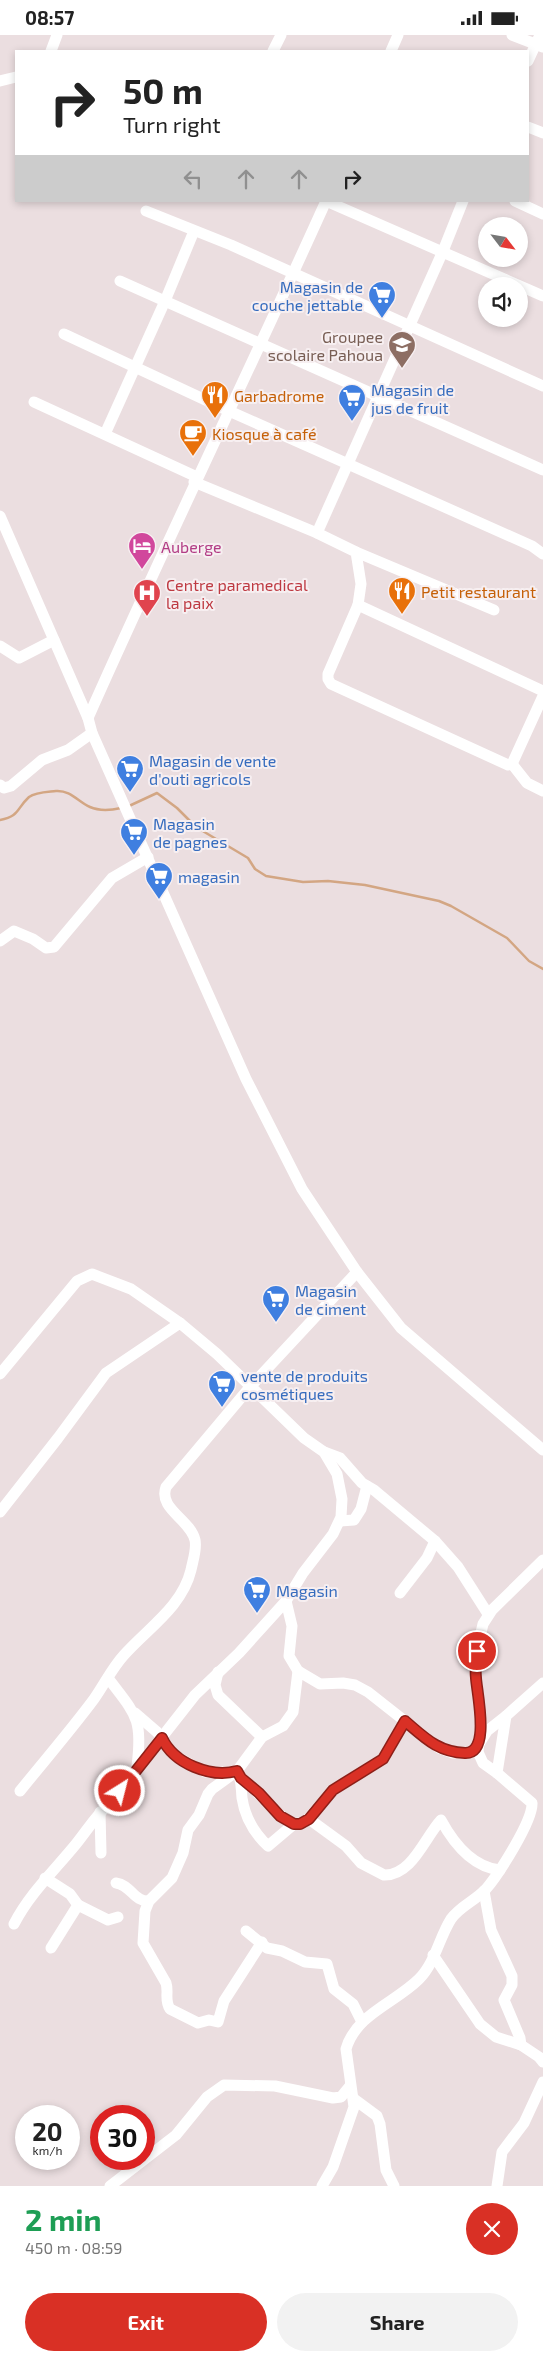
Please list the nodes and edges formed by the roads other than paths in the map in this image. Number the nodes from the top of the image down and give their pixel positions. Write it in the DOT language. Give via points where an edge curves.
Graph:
graph roads {
  1 [pos="57,35"];
  2 [pos="281,35"];
  3 [pos="398,35"];
  4 [pos="512,35"];
  5 [pos="540,42"];
  6 [pos="51,50"];
  7 [pos="274,50"];
  8 [pos="391,50"];
  9 [pos="529,59"];
  10 [pos="15,77"];
  11 [pos="0,81"];
  12 [pos="529,127"];
  13 [pos="543,133"];
  14 [pos="326,202"];
  15 [pos="328,202"];
  16 [pos="463,202"];
  17 [pos="517,202"];
  18 [pos="146,211"];
  19 [pos="543,214"];
  20 [pos="194,231"];
  21 [pos="443,251"];
  22 [pos="293,273"];
  23 [pos="120,281"];
  24 [pos="543,296"];
  25 [pos="165,301"];
  26 [pos="410,325"];
  27 [pos="64,334"];
  28 [pos="260,344"];
  29 [pos="136,367"];
  30 [pos="542,381"];
  31 [pos="377,396"];
  32 [pos="34,402"];
  33 [pos="229,411"];
  34 [pos="105,434"];
  35 [pos="348,462"];
  36 [pos="543,470"];
  37 [pos="196,479"];
  38 [pos="0,516"];
  39 [pos="317,533"];
  40 [pos="356,553"];
  41 [pos="543,554"];
  42 [pos="358,605"];
  43 [pos="494,610"];
  44 [pos="54,639"];
  45 [pos="0,646"];
  46 [pos="543,691"];
  47 [pos="543,696"];
  48 [pos="88,718"];
  49 [pos="92,733"];
  50 [pos="512,765"];
  51 [pos="0,785"];
  52 [pos="543,791"];
  53 [pos="148,857"];
  54 [pos="0,941"];
  55 [pos="356,1272"];
  56 [pos="180,1323"];
  57 [pos="0,1374"];
  58 [pos="250,1387"];
  59 [pos="543,1450"];
  60 [pos="324,1452"];
  61 [pos="347,1465"];
  62 [pos="337,1473"];
  63 [pos="367,1486"];
  64 [pos="1,1510"];
  65 [pos="340,1521"];
  66 [pos="434,1541"];
  67 [pos="543,1560"];
  68 [pos="400,1593"];
  69 [pos="286,1601"];
  70 [pos="488,1614"];
  71 [pos="298,1671"];
  72 [pos="218,1672"];
  73 [pos="108,1678"];
  74 [pos="543,1683"];
  75 [pos="135,1713"];
  76 [pos="506,1716"];
  77 [pos="405,1721"];
  78 [pos="487,1731"];
  79 [pos="262,1737"];
  80 [pos="162,1738"];
  81 [pos="504,1739"];
  82 [pos="479,1743"];
  83 [pos="137,1768"];
  84 [pos="238,1773"];
  85 [pos="497,1773"];
  86 [pos="20,1791"];
  87 [pos="100,1812"];
  88 [pos="309,1819"];
  89 [pos="294,1824"];
  90 [pos="101,1853"];
  91 [pos="500,1870"];
  92 [pos="44,1878"];
  93 [pos="116,1883"];
  94 [pos="484,1891"];
  95 [pos="150,1901"];
  96 [pos="78,1905"];
  97 [pos="118,1917"];
  98 [pos="14,1924"];
  99 [pos="246,1931"];
  100 [pos="262,1942"];
  101 [pos="51,1948"];
  102 [pos="433,1955"];
  103 [pos="362,2022"];
  104 [pos="521,2045"];
  105 [pos="542,2058"];
  106 [pos="543,2083"];
  107 [pos="350,2086"];
  108 [pos="354,2099"];
  109 [pos="110,2186"];
  110 [pos="322,2186"];
  111 [pos="394,2186"];
  112 [pos="497,2186"];
  1 -- 6 [label="street"];
  2 -- 7 [label="street"];
  3 -- 8 [label="street"];
  4 -- 5 [label="street"];
  5 -- 9 [label="street"];
  10 -- 11 [label="street"];
  12 -- 13 [label="street"];
  14 -- 22 [label="street"];
  15 -- 21 [label="street"];
  16 -- 21 [label="street"];
  17 -- 19 [label="street"];
  18 -- 20 [label="street"];
  20 -- 22 [label="street"];
  20 -- 25 [label="street"];
  21 -- 24 [label="street"];
  21 -- 26 [label="street"];
  22 -- 26 [label="street"];
  22 -- 28 [label="street"];
  23 -- 25 [label="street"];
  25 -- 28 [label="street"];
  25 -- 29 [label="street"];
  26 -- 30 [label="street"];
  26 -- 31 [label="street"];
  27 -- 29 [label="street"];
  28 -- 31 [label="street"];
  28 -- 33 [label="street"];
  29 -- 33 [label="street"];
  29 -- 34 [label="street"];
  31 -- 35 [label="street"];
  31 -- 36 [label="street"];
  32 -- 34 [label="street"];
  33 -- 35 [label="street"];
  33 -- 37 [label="street"];
  34 -- 37 [label="street"];
  35 -- 39 [label="street"];
  35 -- 41 [label="street" via="532,546"];
  37 -- 39 [label="street"];
  37 -- 48 [label="street"];
  38 -- 44 [label="street"];
  39 -- 40 [label="street"];
  40 -- 42 [label="street" via="360,584"];
  40 -- 43 [label="street"];
  42 -- 46 [label="street"];
  42 -- 50 [label="street" via="328,674 331,684"];
  44 -- 45 [label="street" via="19,659"];
  44 -- 48 [label="street"];
  47 -- 50 [label="street"];
  48 -- 49 [label="street"];
  49 -- 51 [label="street" via="68,750 42,760 11,786"];
  49 -- 53 [label="street"];
  50 -- 52 [label="street" via="527,783"];
  53 -- 54 [label="street" via="112,878 54,947 46,948 14,931"];
  53 -- 55 [label="street" via="246,1079 302,1189"];
  55 -- 58 [label="street"];
  55 -- 59 [label="street" via="401,1328"];
  56 -- 57 [label="street" via="131,1289 92,1274 77,1281"];
  56 -- 58 [label="street"];
  56 -- 64 [label="street" via="106,1373"];
  58 -- 60 [label="street" via="304,1438"];
  58 -- 73 [label="street" via="166,1487 163,1495 166,1502 192,1531 196,1541 190,1574 184,1589 169,1609 124,1655"];
  60 -- 61 [label="street" via="340,1458"];
  60 -- 62 [label="street"];
  61 -- 62 [label="street"];
  61 -- 63 [label="street"];
  62 -- 65 [label="street" via="342,1499"];
  63 -- 65 [label="street" via="356,1519"];
  63 -- 66 [label="street"];
  65 -- 69 [label="street"];
  66 -- 68 [label="street" via="427,1558"];
  66 -- 70 [label="street" via="458,1567"];
  67 -- 70 [label="street"];
  69 -- 71 [label="street" via="292,1626 289,1655"];
  69 -- 72 [label="street"];
  70 -- 82 [label="street" via="475,1664 480,1713"];
  71 -- 77 [label="street" via="320,1684 355,1685"];
  71 -- 79 [label="street" via="293,1712 283,1726"];
  72 -- 79 [label="street" via="215,1685 218,1695"];
  72 -- 80 [label="street" via="195,1695"];
  73 -- 75 [label="street"];
  73 -- 86 [label="street"];
  74 -- 76 [label="street"];
  75 -- 80 [label="street"];
  75 -- 83 [label="street" via="140,1734"];
  76 -- 78 [label="street"];
  76 -- 81 [label="street"];
  77 -- 82 [label="street" via="445,1751 470,1754"];
  77 -- 88 [label="street" via="383,1759 333,1790"];
  78 -- 81 [label="street"];
  78 -- 82 [label="street"];
  79 -- 84 [label="street"];
  80 -- 83 [label="street"];
  80 -- 84 [label="street" via="174,1755 205,1772"];
  81 -- 85 [label="street"];
  82 -- 85 [label="street" via="479,1758"];
  83 -- 87 [label="street"];
  84 -- 89 [label="street" via="280,1816"];
  84 -- 89 [label="street" via="247,1816 256,1835 268,1846"];
  84 -- 95 [label="street" via="212,1789 188,1830 183,1853 172,1878"];
  85 -- 91 [label="street" via="532,1803 532,1810"];
  87 -- 90 [label="street"];
  87 -- 92 [label="street"];
  88 -- 89 [label="street"];
  88 -- 91 [label="street" via="346,1846 361,1863 384,1875 401,1870 409,1863 442,1821 456,1843 474,1861"];
  91 -- 94 [label="street"];
  92 -- 96 [label="street" via="70,1894"];
  92 -- 98 [label="street"];
  93 -- 95 [label="street" via="128,1887 138,1899"];
  94 -- 102 [label="street" via="451,1919"];
  94 -- 104 [label="street" via="491,1930 512,1976 512,1985 504,2001"];
  95 -- 100 [label="street" via="144,1916 143,1943 166,1983 170,2009 194,2023 209,2019 218,2022 224,2001"];
  96 -- 97 [label="street" via="108,1920"];
  96 -- 101 [label="street"];
  99 -- 100 [label="street"];
  100 -- 103 [label="street" via="267,1948 282,1951 299,1961 327,1964 334,1989 353,2003"];
  102 -- 103 [label="street" via="417,1982"];
  102 -- 104 [label="street" via="480,2025 496,2037"];
  103 -- 107 [label="street" via="346,2049"];
  104 -- 105 [label="street"];
  106 -- 112 [label="street" via="524,2123 502,2152"];
  107 -- 108 [label="street"];
  107 -- 109 [label="street" via="342,2097 333,2098 275,2086 224,2085 207,2097 180,2131"];
  108 -- 110 [label="street" via="340,2150"];
  108 -- 111 [label="street" via="377,2117 386,2170"];
}
